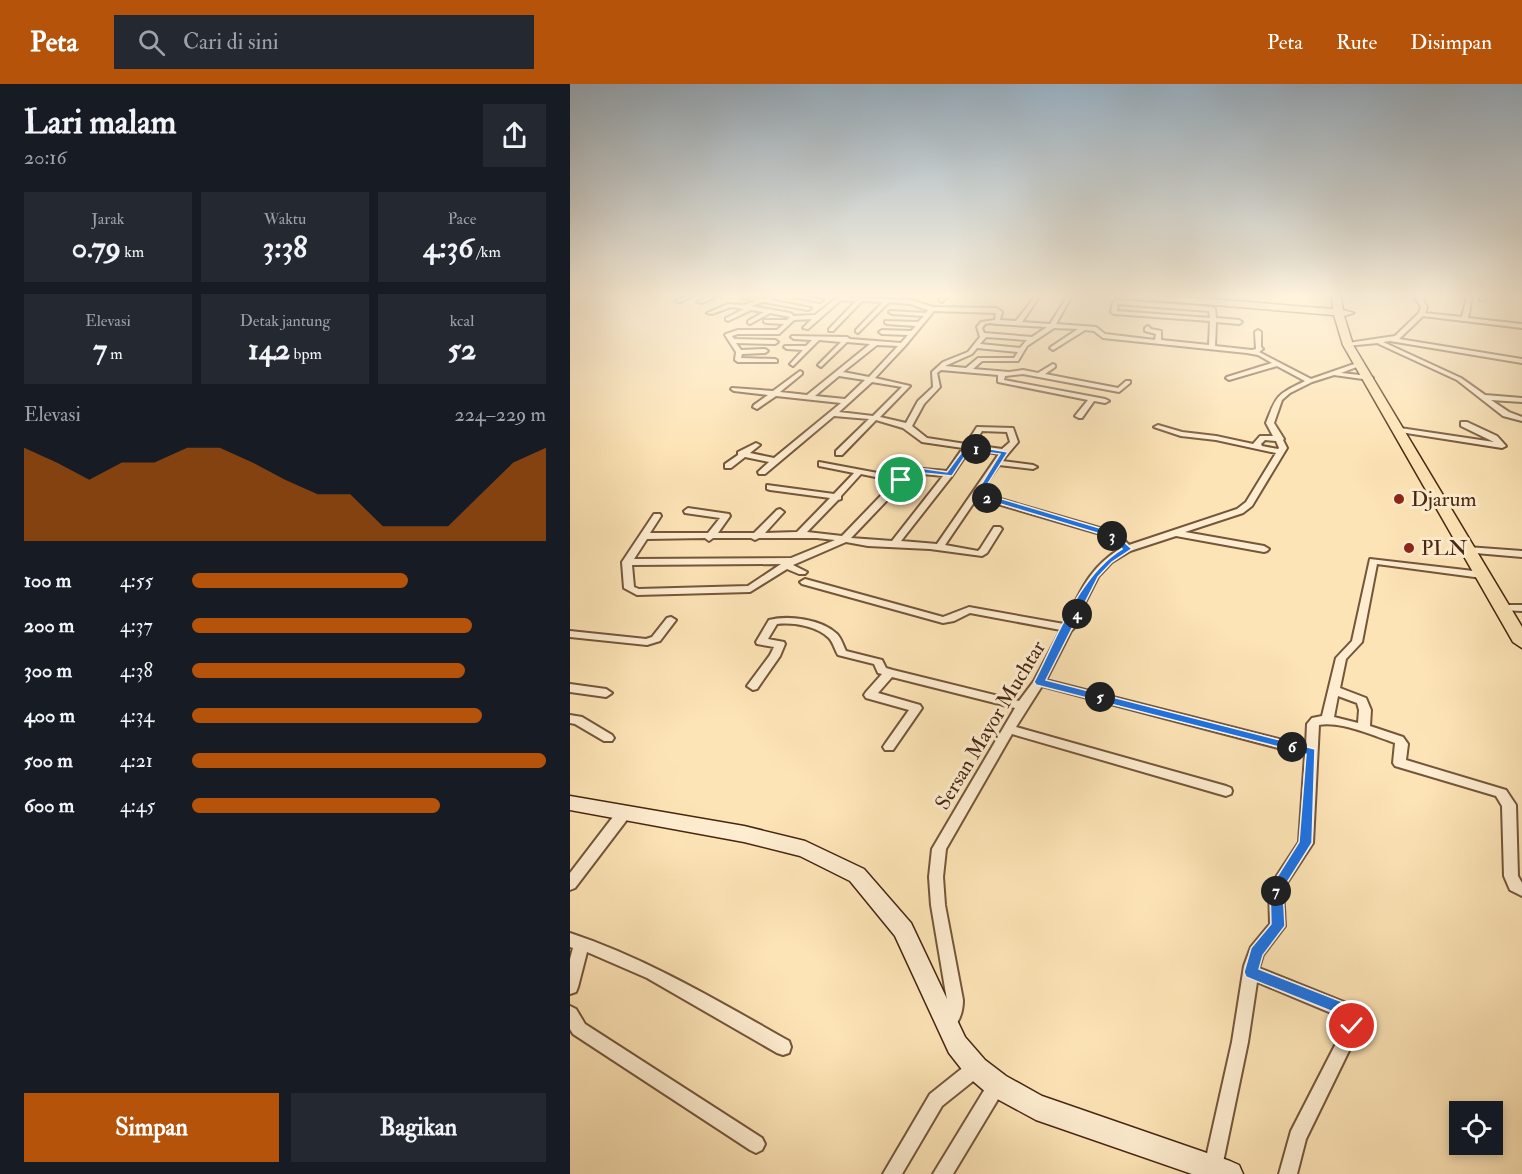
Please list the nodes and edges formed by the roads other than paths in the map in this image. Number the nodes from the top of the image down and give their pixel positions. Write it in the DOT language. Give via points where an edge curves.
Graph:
graph roads {
  1 [pos="737,348"];
  2 [pos="807,348"];
  3 [pos="838,348"];
  4 [pos="870,348"];
  5 [pos="901,348"];
  6 [pos="974,348"];
  7 [pos="997,348"];
  8 [pos="1023,348"];
  9 [pos="1228,348"];
  10 [pos="1259,348"];
  11 [pos="1352,348"];
  12 [pos="1354,348"];
  13 [pos="1368,348"];
  14 [pos="1395,348"];
  15 [pos="1441,348"];
  16 [pos="1021,350"];
  17 [pos="765,351"];
  18 [pos="739,352"];
  19 [pos="1252,352"];
  20 [pos="1355,353"];
  21 [pos="775,361"];
  22 [pos="1522,361"];
  23 [pos="793,364"];
  24 [pos="1277,364"];
  25 [pos="821,365"];
  26 [pos="1053,366"];
  27 [pos="939,368"];
  28 [pos="968,370"];
  29 [pos="800,373"];
  30 [pos="1002,373"];
  31 [pos="1081,373"];
  32 [pos="1332,373"];
  33 [pos="841,374"];
  34 [pos="1039,375"];
  35 [pos="1228,378"];
  36 [pos="1370,378"];
  37 [pos="874,379"];
  38 [pos="1107,380"];
  39 [pos="1071,381"];
  40 [pos="1310,381"];
  41 [pos="1128,382"];
  42 [pos="1100,387"];
  43 [pos="734,389"];
  44 [pos="774,393"];
  45 [pos="1071,395"];
  46 [pos="809,397"];
  47 [pos="1485,397"];
  48 [pos="1092,399"];
  49 [pos="1522,400"];
  50 [pos="1105,401"];
  51 [pos="846,402"];
  52 [pos="1063,402"];
  53 [pos="757,407"];
  54 [pos="833,414"];
  55 [pos="1080,416"];
  56 [pos="873,418"];
  57 [pos="1522,419"];
  58 [pos="1464,424"];
  59 [pos="909,426"];
  60 [pos="1158,427"];
  61 [pos="1400,430"];
  62 [pos="1280,439"];
  63 [pos="756,445"];
  64 [pos="1258,446"];
  65 [pos="967,447"];
  66 [pos="1004,452"];
  67 [pos="1280,452"];
  68 [pos="839,453"];
  69 [pos="741,454"];
  70 [pos="776,461"];
  71 [pos="999,463"];
  72 [pos="822,464"];
  73 [pos="728,465"];
  74 [pos="1033,467"];
  75 [pos="762,472"];
  76 [pos="859,472"];
  77 [pos="949,474"];
  78 [pos="901,480"];
  79 [pos="770,487"];
  80 [pos="977,495"];
  81 [pos="838,497"];
  82 [pos="688,511"];
  83 [pos="780,512"];
  84 [pos="657,516"];
  85 [pos="998,529"];
  86 [pos="1176,533"];
  87 [pos="644,536"];
  88 [pos="798,536"];
  89 [pos="755,537"];
  90 [pos="709,538"];
  91 [pos="844,540"];
  92 [pos="895,543"];
  93 [pos="939,547"];
  94 [pos="1127,549"];
  95 [pos="1264,549"];
  96 [pos="1467,550"];
  97 [pos="1522,554"];
  98 [pos="627,562"];
  99 [pos="796,570"];
  100 [pos="1482,576"];
  101 [pos="1502,608"];
  102 [pos="1522,608"];
  103 [pos="671,620"];
  104 [pos="1069,628"];
  105 [pos="572,636"];
  106 [pos="1522,642"];
  107 [pos="889,673"];
  108 [pos="1039,682"];
  109 [pos="753,686"];
  110 [pos="570,688"];
  111 [pos="1333,690"];
  112 [pos="606,693"];
  113 [pos="1022,706"];
  114 [pos="570,719"];
  115 [pos="1326,720"];
  116 [pos="1364,728"];
  117 [pos="1009,729"];
  118 [pos="608,738"];
  119 [pos="889,747"];
  120 [pos="1311,752"];
  121 [pos="1226,791"];
  122 [pos="570,803"];
  123 [pos="624,813"];
  124 [pos="570,884"];
  125 [pos="1522,890"];
  126 [pos="576,942"];
  127 [pos="1251,972"];
  128 [pos="570,987"];
  129 [pos="570,1014"];
  130 [pos="947,1023"];
  131 [pos="783,1047"];
  132 [pos="976,1068"];
  133 [pos="997,1085"];
  134 [pos="756,1144"];
  135 [pos="1222,1171"];
  136 [pos="892,1174"];
  137 [pos="942,1174"];
  138 [pos="1288,1174"];
  1 -- 18 [label="street"];
  2 -- 23 [label="street"];
  3 -- 25 [label="street"];
  4 -- 33 [label="street"];
  5 -- 37 [label="street"];
  6 -- 27 [label="street"];
  7 -- 16 [label="street"];
  8 -- 16 [label="street"];
  9 -- 19 [label="street"];
  10 -- 19 [label="street"];
  11 -- 20 [label="highway"];
  12 -- 20 [label="highway"];
  13 -- 20 [label="street"];
  14 -- 47 [label="street" via="1459,379"];
  15 -- 22 [label="street"];
  16 -- 28 [label="street" via="1016,360 980,359"];
  17 -- 18 [label="street"];
  18 -- 21 [label="street" via="738,360"];
  19 -- 24 [label="street"];
  20 -- 32 [label="street"];
  20 -- 36 [label="highway"];
  24 -- 35 [label="street"];
  24 -- 40 [label="street"];
  26 -- 34 [label="street"];
  27 -- 28 [label="street"];
  27 -- 59 [label="street" via="933,376 937,387 921,403"];
  28 -- 30 [label="street"];
  29 -- 44 [label="street"];
  30 -- 34 [label="street"];
  30 -- 45 [label="street" via="1000,381"];
  31 -- 39 [label="street"];
  32 -- 36 [label="street"];
  32 -- 40 [label="street"];
  33 -- 37 [label="street"];
  33 -- 46 [label="street"];
  34 -- 39 [label="street"];
  36 -- 61 [label="highway"];
  37 -- 51 [label="street"];
  37 -- 56 [label="street" via="907,386"];
  38 -- 42 [label="street"];
  39 -- 42 [label="street"];
  40 -- 62 [label="street" via="1279,399 1270,423"];
  41 -- 42 [label="street" via="1119,390"];
  43 -- 44 [label="street"];
  44 -- 46 [label="street"];
  44 -- 53 [label="street"];
  45 -- 48 [label="street"];
  45 -- 52 [label="street"];
  46 -- 51 [label="street"];
  47 -- 49 [label="street"];
  47 -- 57 [label="street" via="1506,414"];
  48 -- 50 [label="street"];
  48 -- 55 [label="street"];
  51 -- 54 [label="street"];
  54 -- 56 [label="street"];
  54 -- 70 [label="street"];
  56 -- 59 [label="street"];
  56 -- 68 [label="street"];
  58 -- 61 [label="street" via="1502,446"];
  59 -- 65 [label="street" via="921,439"];
  60 -- 64 [label="street"];
  61 -- 96 [label="highway"];
  62 -- 64 [label="street" via="1263,438"];
  62 -- 67 [label="street"];
  63 -- 69 [label="street"];
  64 -- 67 [label="street"];
  65 -- 66 [label="street"];
  65 -- 66 [label="street" via="980,429 1012,432 1014,442"];
  65 -- 77 [label="street"];
  66 -- 71 [label="street"];
  67 -- 86 [label="street, Sersan Mayor Muchtar" via="1249,504 1240,512"];
  69 -- 70 [label="street"];
  69 -- 73 [label="street"];
  70 -- 75 [label="street"];
  71 -- 74 [label="street"];
  71 -- 80 [label="street"];
  72 -- 76 [label="street"];
  76 -- 78 [label="street"];
  76 -- 81 [label="street"];
  77 -- 78 [label="street" via="912,470"];
  77 -- 92 [label="street"];
  78 -- 91 [label="street"];
  79 -- 81 [label="street"];
  80 -- 93 [label="street"];
  80 -- 94 [label="street" via="1100,531"];
  81 -- 88 [label="street"];
  82 -- 90 [label="street" via="726,516"];
  83 -- 89 [label="street"];
  84 -- 87 [label="street"];
  85 -- 93 [label="street" via="979,554"];
  86 -- 94 [label="street, Sersan Mayor Muchtar"];
  86 -- 95 [label="street"];
  87 -- 90 [label="street"];
  87 -- 98 [label="street"];
  88 -- 89 [label="street"];
  88 -- 91 [label="street" via="822,535"];
  89 -- 90 [label="street"];
  91 -- 92 [label="street"];
  91 -- 99 [label="street"];
  92 -- 93 [label="street"];
  94 -- 104 [label="street, Sersan Mayor Muchtar" via="1094,576"];
  96 -- 97 [label="street"];
  96 -- 100 [label="highway"];
  98 -- 99 [label="street"];
  98 -- 99 [label="street" via="629,588 637,592 750,589"];
  99 -- 104 [label="street" via="943,620 969,610"];
  100 -- 101 [label="highway"];
  100 -- 111 [label="street" via="1373,561 1357,642 1341,658"];
  101 -- 102 [label="street"];
  101 -- 106 [label="highway"];
  103 -- 105 [label="street" via="656,639 647,642"];
  104 -- 108 [label="street, Sersan Mayor Muchtar"];
  107 -- 109 [label="street" via="875,661 842,653 834,637 823,630 780,620 773,622 761,642 780,644"];
  107 -- 113 [label="street"];
  107 -- 119 [label="street" via="870,695 916,708"];
  108 -- 113 [label="street, Sersan Mayor Muchtar"];
  108 -- 120 [label="street"];
  110 -- 112 [label="street"];
  111 -- 115 [label="street"];
  111 -- 116 [label="street" via="1362,701"];
  113 -- 117 [label="street, Sersan Mayor Muchtar"];
  114 -- 118 [label="street"];
  115 -- 116 [label="street"];
  115 -- 120 [label="street" via="1313,724"];
  116 -- 125 [label="street" via="1399,740 1399,763 1405,766 1501,794 1506,799 1511,876 1515,886"];
  117 -- 121 [label="street"];
  117 -- 130 [label="street, Sersan Mayor Muchtar" via="939,849 938,905 956,1011"];
  120 -- 127 [label="street" via="1306,843 1276,888 1278,926 1256,952"];
  122 -- 123 [label="street"];
  123 -- 124 [label="street"];
  123 -- 130 [label="street" via="805,849 857,875 903,930"];
  126 -- 128 [label="street"];
  126 -- 131 [label="street" via="605,950 663,979"];
  127 -- 135 [label="street"];
  127 -- 138 [label="street" via="1353,1013 1356,1020 1297,1137"];
  129 -- 134 [label="street" via="579,1029"];
  130 -- 132 [label="street" via="957,1045"];
  132 -- 133 [label="street"];
  132 -- 136 [label="street" via="936,1100"];
  133 -- 135 [label="street" via="1036,1107"];
  133 -- 137 [label="street"];
}
